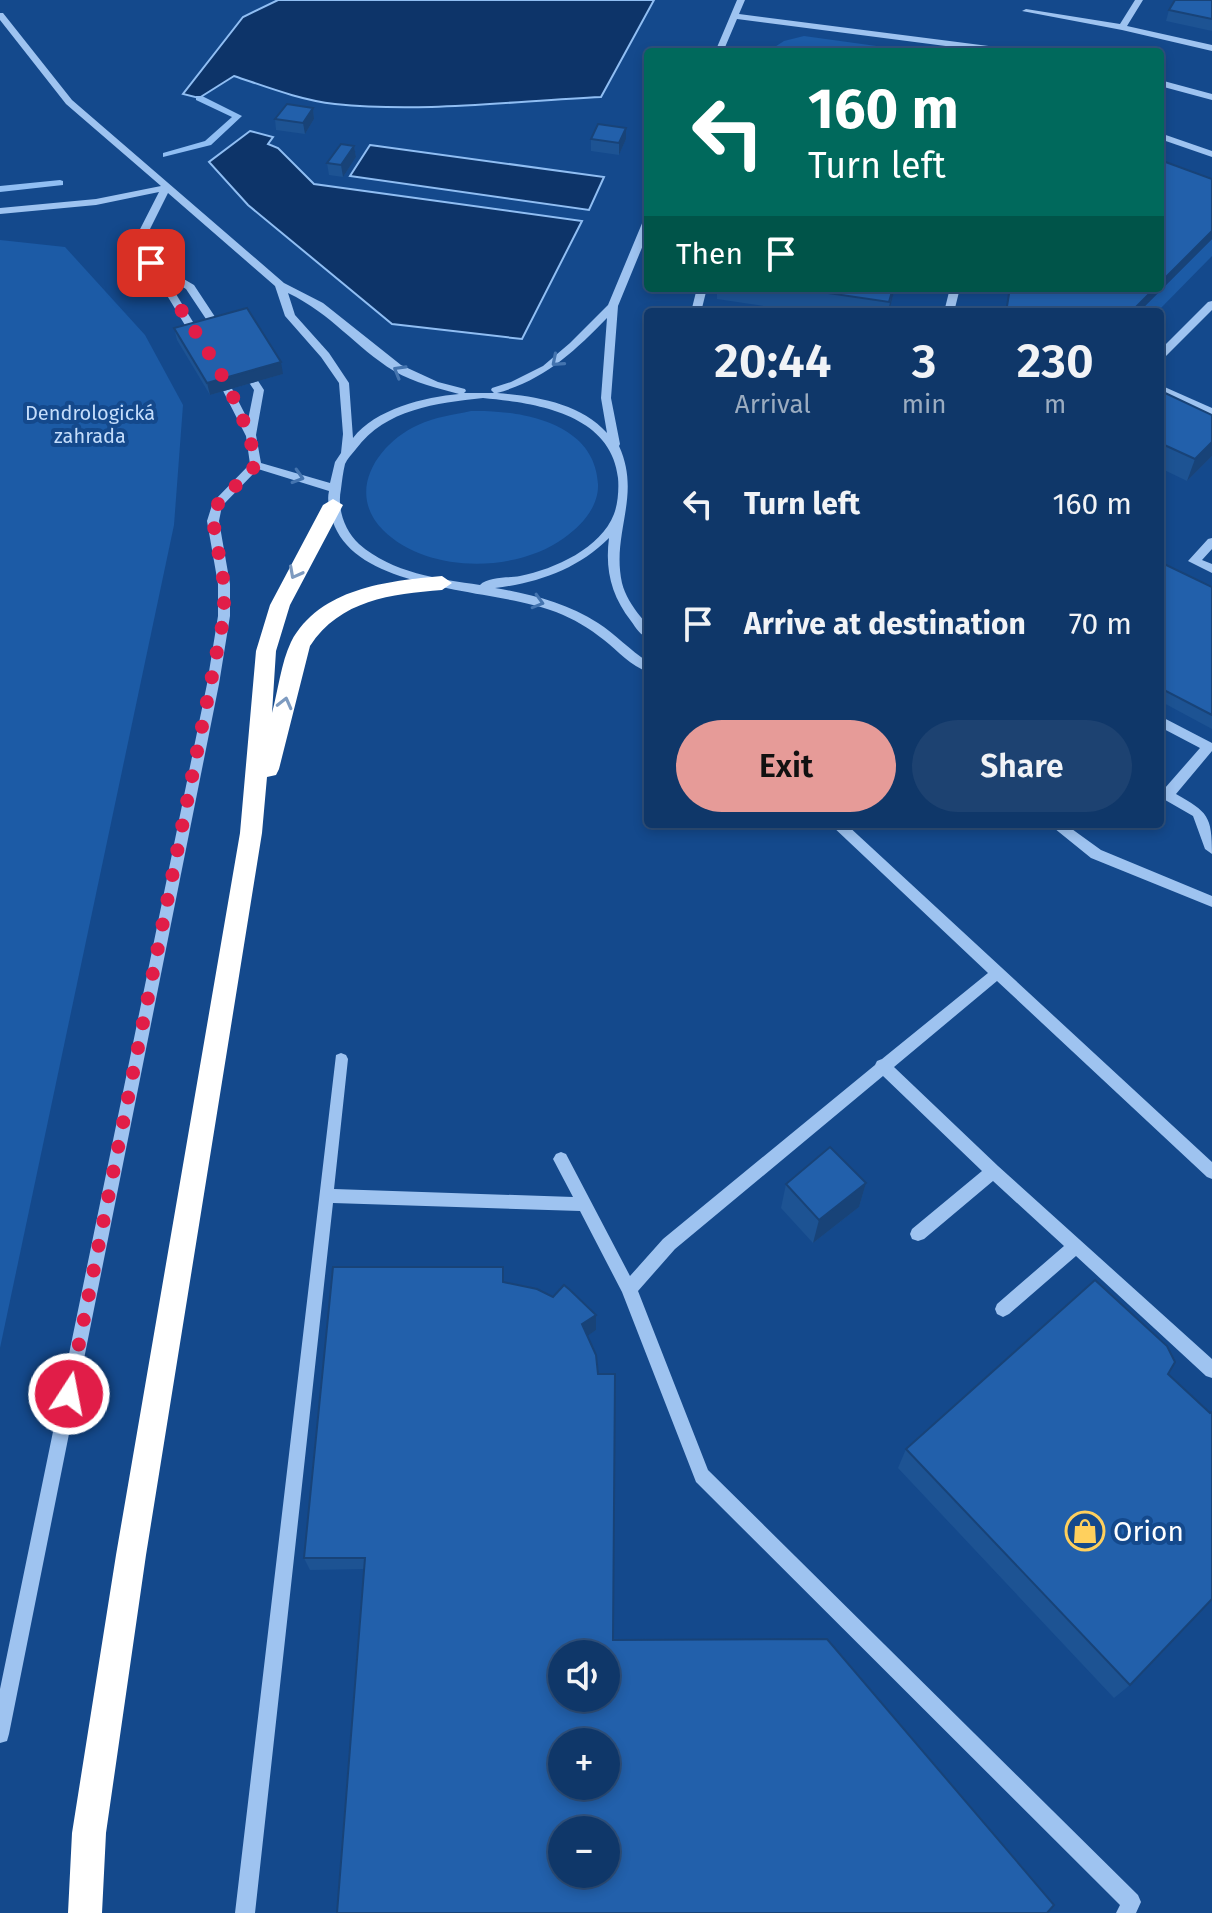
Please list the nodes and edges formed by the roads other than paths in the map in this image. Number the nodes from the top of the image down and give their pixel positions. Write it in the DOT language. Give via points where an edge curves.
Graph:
graph roads {
  1 [pos="741,0"];
  2 [pos="1139,0"];
  3 [pos="1026,11"];
  4 [pos="0,15"];
  5 [pos="734,16"];
  6 [pos="1122,27"];
  7 [pos="721,48"];
  8 [pos="978,48"];
  9 [pos="1212,48"];
  10 [pos="1164,84"];
  11 [pos="1212,97"];
  12 [pos="1164,137"];
  13 [pos="1212,154"];
  14 [pos="166,188"];
  15 [pos="0,211"];
  16 [pos="644,231"];
  17 [pos="151,263"];
  18 [pos="280,285"];
  19 [pos="1212,304"];
  20 [pos="613,306"];
  21 [pos="225,338"];
  22 [pos="1164,352"];
  23 [pos="208,356"];
  24 [pos="242,364"];
  25 [pos="216,369"];
  26 [pos="1164,390"];
  27 [pos="478,393"];
  28 [pos="1212,412"];
  29 [pos="251,436"];
  30 [pos="345,455"];
  31 [pos="619,456"];
  32 [pos="256,465"];
  33 [pos="333,496"];
  34 [pos="620,512"];
  35 [pos="1212,542"];
  36 [pos="1212,569"];
  37 [pos="452,584"];
  38 [pos="644,629"];
  39 [pos="644,664"];
  40 [pos="1164,723"];
  41 [pos="1164,792"];
  42 [pos="1164,794"];
  43 [pos="841,828"];
  44 [pos="1061,828"];
  45 [pos="251,833"];
  46 [pos="1212,849"];
  47 [pos="1212,902"];
  48 [pos="997,973"];
  49 [pos="341,1059"];
  50 [pos="882,1065"];
  51 [pos="561,1159"];
  52 [pos="993,1171"];
  53 [pos="1212,1172"];
  54 [pos="326,1196"];
  55 [pos="584,1204"];
  56 [pos="918,1234"];
  57 [pos="1076,1246"];
  58 [pos="629,1289"];
  59 [pos="1003,1309"];
  60 [pos="1212,1370"];
  61 [pos="0,1734"];
  62 [pos="85,1913"];
  63 [pos="245,1913"];
  64 [pos="1126,1913"];
  1 -- 5 [label="street"];
  2 -- 6 [label="street"];
  3 -- 6 [label="street"];
  4 -- 14 [label="street" via="69,102"];
  5 -- 7 [label="street"];
  5 -- 8 [label="street"];
  6 -- 9 [label="street"];
  10 -- 11 [label="street"];
  12 -- 13 [label="street"];
  14 -- 15 [label="street" via="96,202"];
  14 -- 17 [label="street" via="139,241"];
  14 -- 18 [label="street"];
  16 -- 20 [label="street"];
  17 -- 21 [label="street" via="190,287"];
  17 -- 23 [label="street"];
  27 -- 18 [label="street, one-way" via="432,385 394,368 318,305"];
  18 -- 30 [label="street" via="290,316 344,383"];
  19 -- 22 [label="street"];
  20 -- 27 [label="street, one-way" via="538,376"];
  20 -- 31 [label="street" via="606,398"];
  24 -- 29 [label="street" via="259,390"];
  25 -- 29 [label="street"];
  26 -- 28 [label="street"];
  27 -- 30 [label="street" via="393,414 365,432"];
  27 -- 31 [label="street" via="538,400 572,412 598,430"];
  29 -- 32 [label="street"];
  30 -- 33 [label="street"];
  31 -- 34 [label="street" via="626,483"];
  32 -- 33 [label="street, one-way"];
  32 -- 61 [label="street" via="217,505 213,521 224,616 213,684"];
  33 -- 37 [label="street" via="345,533 369,557 406,575"];
  33 -- 45 [label="highway, one-way" via="271,626"];
  34 -- 37 [label="street" via="601,540 569,563 526,579"];
  34 -- 38 [label="street" via="613,555 616,585"];
  35 -- 36 [label="street" via="1194,561"];
  37 -- 39 [label="street, one-way" via="510,594 573,614 614,638"];
  45 -- 37 [label="highway, one-way" via="308,629 337,606 358,598 404,586"];
  40 -- 41 [label="street" via="1208,747"];
  42 -- 46 [label="street" via="1198,813"];
  43 -- 48 [label="street"];
  44 -- 47 [label="street" via="1096,854"];
  45 -- 62 [label="highway" via="107,1710 89,1833"];
  48 -- 50 [label="street"];
  48 -- 53 [label="street"];
  49 -- 54 [label="street"];
  50 -- 52 [label="street"];
  50 -- 58 [label="street" via="669,1244"];
  51 -- 55 [label="street"];
  52 -- 56 [label="street"];
  52 -- 57 [label="street"];
  54 -- 55 [label="street"];
  54 -- 63 [label="street"];
  55 -- 58 [label="street"];
  57 -- 59 [label="street"];
  57 -- 60 [label="street"];
  58 -- 64 [label="street" via="702,1476 1131,1902"];
}
